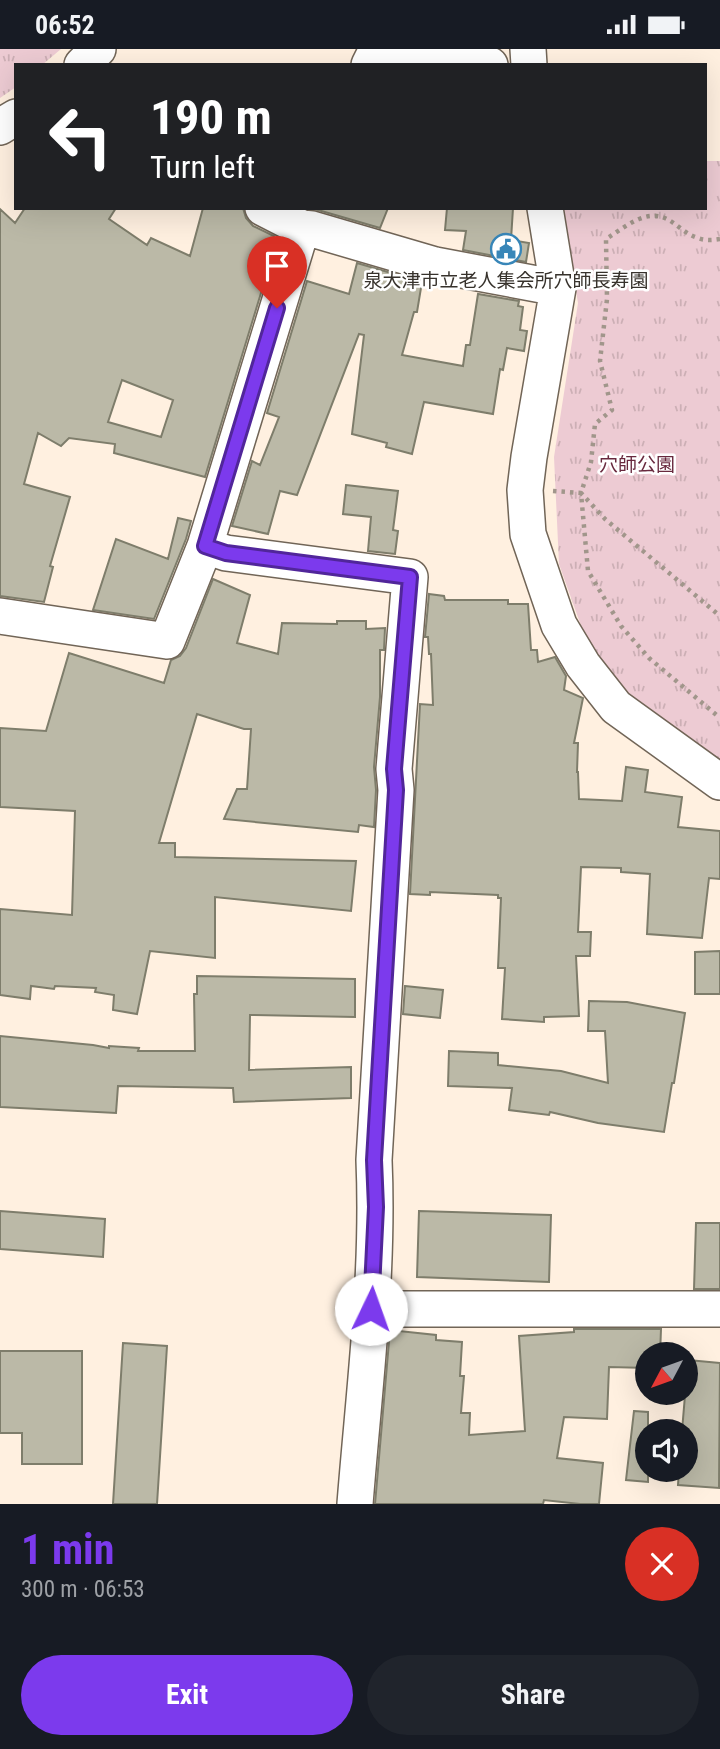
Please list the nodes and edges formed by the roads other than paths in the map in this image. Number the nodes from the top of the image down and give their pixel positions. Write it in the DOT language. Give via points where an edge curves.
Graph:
graph roads {
  1 [pos="98,49"];
  2 [pos="84,63"];
  3 [pos="370,63"];
  4 [pos="481,63"];
  5 [pos="270,210"];
  6 [pos="545,210"];
  7 [pos="311,222"];
  8 [pos="558,288"];
  9 [pos="205,546"];
  10 [pos="0,616"];
  11 [pos="720,782"];
  12 [pos="371,1309"];
  13 [pos="720,1309"];
  14 [pos="355,1504"];
  1 -- 2 [label="street"];
  3 -- 4 [label="street" via="373,57 416,54"];
  5 -- 7 [label="street"];
  6 -- 8 [label="street"];
  7 -- 8 [label="street" via="435,265"];
  7 -- 9 [label="street"];
  8 -- 11 [label="street" via="525,489 528,534 559,625 616,708"];
  9 -- 10 [label="street" via="167,641"];
  9 -- 12 [label="street" via="226,553 410,577 394,769"];
  12 -- 13 [label="street"];
  12 -- 14 [label="street"];
}
